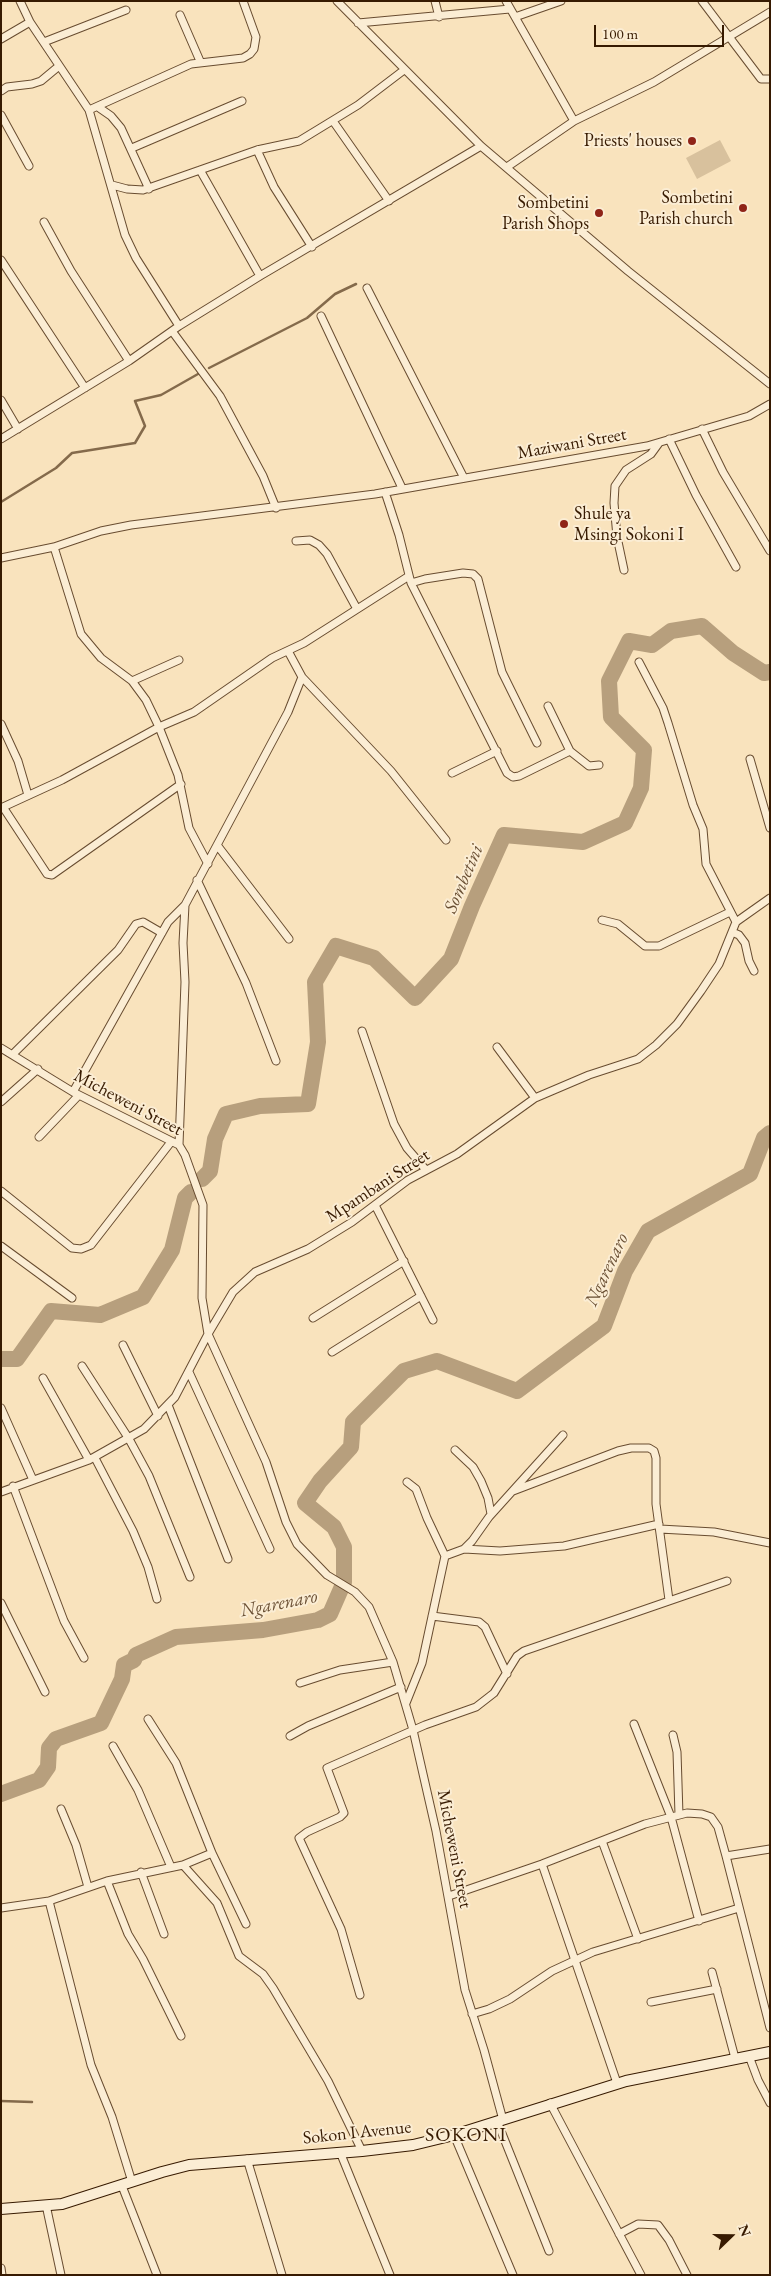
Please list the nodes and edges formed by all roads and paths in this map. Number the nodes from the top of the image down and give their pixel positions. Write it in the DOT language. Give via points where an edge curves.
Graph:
graph roads {
  1 [pos="20,1"];
  2 [pos="243,1"];
  3 [pos="337,1"];
  4 [pos="435,1"];
  5 [pos="506,1"];
  6 [pos="560,1"];
  7 [pos="702,1"];
  8 [pos="510,9"];
  9 [pos="126,10"];
  10 [pos="770,12"];
  11 [pos="180,15"];
  12 [pos="439,17"];
  13 [pos="515,17"];
  14 [pos="30,22"];
  15 [pos="358,23"];
  16 [pos="728,36"];
  17 [pos="1,39"];
  18 [pos="44,42"];
  19 [pos="200,61"];
  20 [pos="59,66"];
  21 [pos="404,70"];
  22 [pos="770,79"];
  23 [pos="1,91"];
  24 [pos="242,101"];
  25 [pos="98,106"];
  26 [pos="89,110"];
  27 [pos="1,115"];
  28 [pos="333,121"];
  29 [pos="574,121"];
  30 [pos="481,146"];
  31 [pos="132,148"];
  32 [pos="257,150"];
  33 [pos="29,166"];
  34 [pos="507,166"];
  35 [pos="200,170"];
  36 [pos="112,185"];
  37 [pos="149,189"];
  38 [pos="389,201"];
  39 [pos="44,222"];
  40 [pos="312,246"];
  41 [pos="1,260"];
  42 [pos="260,276"];
  43 [pos="367,288"];
  44 [pos="321,316"];
  45 [pos="179,326"];
  46 [pos="172,331"];
  47 [pos="129,361"];
  48 [pos="770,384"];
  49 [pos="85,388"];
  50 [pos="1,400"];
  51 [pos="770,405"];
  52 [pos="18,429"];
  53 [pos="702,429"];
  54 [pos="1,438"];
  55 [pos="669,439"];
  56 [pos="659,443"];
  57 [pos="464,478"];
  58 [pos="402,488"];
  59 [pos="385,492"];
  60 [pos="276,508"];
  61 [pos="296,541"];
  62 [pos="54,547"];
  63 [pos="770,551"];
  64 [pos="1,558"];
  65 [pos="736,567"];
  66 [pos="624,570"];
  67 [pos="410,580"];
  68 [pos="357,609"];
  69 [pos="288,651"];
  70 [pos="179,660"];
  71 [pos="639,662"];
  72 [pos="302,677"];
  73 [pos="132,681"];
  74 [pos="548,706"];
  75 [pos="1,724"];
  76 [pos="159,727"];
  77 [pos="537,743"];
  78 [pos="497,751"];
  79 [pos="570,751"];
  80 [pos="750,759"];
  81 [pos="599,765"];
  82 [pos="452,773"];
  83 [pos="181,784"];
  84 [pos="28,795"];
  85 [pos="2,807"];
  86 [pos="770,828"];
  87 [pos="446,840"];
  88 [pos="217,845"];
  89 [pos="208,864"];
  90 [pos="197,880"];
  91 [pos="770,898"];
  92 [pos="185,905"];
  93 [pos="730,912"];
  94 [pos="602,920"];
  95 [pos="736,922"];
  96 [pos="162,932"];
  97 [pos="732,932"];
  98 [pos="289,939"];
  99 [pos="754,971"];
  100 [pos="362,1030"];
  101 [pos="497,1047"];
  102 [pos="1,1048"];
  103 [pos="13,1054"];
  104 [pos="276,1061"];
  105 [pos="38,1070"];
  106 [pos="76,1093"];
  107 [pos="535,1098"];
  108 [pos="1,1102"];
  109 [pos="39,1137"];
  110 [pos="171,1142"];
  111 [pos="179,1145"];
  112 [pos="426,1170"];
  113 [pos="1,1191"];
  114 [pos="375,1205"];
  115 [pos="1,1246"];
  116 [pos="404,1261"];
  117 [pos="421,1296"];
  118 [pos="72,1298"];
  119 [pos="313,1318"];
  120 [pos="433,1320"];
  121 [pos="208,1334"];
  122 [pos="123,1345"];
  123 [pos="332,1352"];
  124 [pos="82,1366"];
  125 [pos="189,1372"];
  126 [pos="43,1378"];
  127 [pos="168,1405"];
  128 [pos="1,1408"];
  129 [pos="158,1416"];
  130 [pos="563,1435"];
  131 [pos="129,1440"];
  132 [pos="456,1450"];
  133 [pos="92,1459"];
  134 [pos="33,1480"];
  135 [pos="407,1482"];
  136 [pos="13,1486"];
  137 [pos="513,1491"];
  138 [pos="1,1492"];
  139 [pos="491,1514"];
  140 [pos="660,1527"];
  141 [pos="770,1543"];
  142 [pos="270,1549"];
  143 [pos="464,1549"];
  144 [pos="445,1556"];
  145 [pos="228,1559"];
  146 [pos="190,1577"];
  147 [pos="727,1581"];
  148 [pos="158,1600"];
  149 [pos="669,1600"];
  150 [pos="1,1603"];
  151 [pos="432,1616"];
  152 [pos="84,1658"];
  153 [pos="393,1662"];
  154 [pos="508,1674"];
  155 [pos="300,1683"];
  156 [pos="401,1687"];
  157 [pos="45,1692"];
  158 [pos="406,1703"];
  159 [pos="148,1719"];
  160 [pos="634,1724"];
  161 [pos="413,1730"];
  162 [pos="673,1735"];
  163 [pos="290,1736"];
  164 [pos="113,1746"];
  165 [pos="61,1809"];
  166 [pos="675,1816"];
  167 [pos="602,1841"];
  168 [pos="770,1849"];
  169 [pos="212,1853"];
  170 [pos="726,1856"];
  171 [pos="542,1864"];
  172 [pos="183,1865"];
  173 [pos="171,1867"];
  174 [pos="141,1872"];
  175 [pos="106,1881"];
  176 [pos="88,1887"];
  177 [pos="449,1896"];
  178 [pos="50,1901"];
  179 [pos="1,1908"];
  180 [pos="738,1908"];
  181 [pos="699,1921"];
  182 [pos="246,1924"];
  183 [pos="164,1934"];
  184 [pos="638,1939"];
  185 [pos="574,1960"];
  186 [pos="712,1972"];
  187 [pos="717,1989"];
  188 [pos="360,1995"];
  189 [pos="651,2002"];
  190 [pos="472,2014"];
  191 [pos="770,2028"];
  192 [pos="181,2036"];
  193 [pos="770,2052"];
  194 [pos="750,2056"];
  195 [pos="735,2058"];
  196 [pos="618,2083"];
  197 [pos="550,2103"];
  198 [pos="770,2103"];
  199 [pos="500,2121"];
  200 [pos="454,2135"];
  201 [pos="362,2151"];
  202 [pos="340,2152"];
  203 [pos="247,2159"];
  204 [pos="127,2184"];
  205 [pos="46,2205"];
  206 [pos="1,2209"];
  207 [pos="619,2234"];
  208 [pos="549,2251"];
  209 [pos="1,2268"];
  210 [pos="2,2275"];
  211 [pos="61,2275"];
  212 [pos="157,2275"];
  213 [pos="282,2275"];
  214 [pos="390,2275"];
  215 [pos="513,2275"];
  216 [pos="641,2275"];
  217 [pos="687,2275"];
  1 -- 14 [label="street"];
  2 -- 19 [label="street" via="256,37 254,49 243,58"];
  3 -- 15 [label="street"];
  4 -- 12 [label="street"];
  5 -- 8 [label="street"];
  6 -- 13 [label="street"];
  7 -- 16 [label="street"];
  8 -- 12 [label="street"];
  8 -- 13 [label="street"];
  9 -- 18 [label="street"];
  10 -- 16 [label="street"];
  11 -- 19 [label="street"];
  12 -- 15 [label="street"];
  13 -- 29 [label="street"];
  14 -- 17 [label="street"];
  14 -- 18 [label="street"];
  15 -- 21 [label="street"];
  16 -- 22 [label="street" via="761,79"];
  16 -- 29 [label="street" via="654,82"];
  18 -- 20 [label="street"];
  19 -- 25 [label="street"];
  20 -- 23 [label="street" via="41,81"];
  20 -- 26 [label="street"];
  21 -- 28 [label="street"];
  21 -- 30 [label="street"];
  24 -- 31 [label="street"];
  25 -- 26 [label="street"];
  25 -- 31 [label="street" via="117,122"];
  26 -- 36 [label="street"];
  27 -- 33 [label="street"];
  28 -- 32 [label="street" via="299,141"];
  28 -- 38 [label="street"];
  29 -- 34 [label="street"];
  30 -- 34 [label="street"];
  30 -- 38 [label="street"];
  31 -- 37 [label="street"];
  32 -- 35 [label="street"];
  32 -- 40 [label="street" via="274,187"];
  34 -- 48 [label="street" via="628,271"];
  35 -- 37 [label="street"];
  35 -- 42 [label="street"];
  36 -- 37 [label="street"];
  36 -- 45 [label="street" via="129,243"];
  38 -- 40 [label="street"];
  39 -- 47 [label="street" via="71,271"];
  40 -- 42 [label="street"];
  41 -- 49 [label="street"];
  42 -- 45 [label="street"];
  43 -- 57 [label="street"];
  44 -- 58 [label="street"];
  45 -- 46 [label="street"];
  46 -- 47 [label="street"];
  46 -- 60 [label="street" via="220,396 263,476"];
  47 -- 49 [label="street"];
  49 -- 52 [label="street"];
  50 -- 52 [label="street"];
  51 -- 53 [label="street, Maziwani Street" via="749,416"];
  52 -- 54 [label="street"];
  53 -- 55 [label="street, Maziwani Street"];
  53 -- 63 [label="street"];
  55 -- 56 [label="street, Maziwani Street"];
  55 -- 65 [label="street" via="696,496"];
  56 -- 57 [label="street, Maziwani Street"];
  56 -- 66 [label="street" via="651,454 626,470 615,486 617,536"];
  57 -- 58 [label="street, Maziwani Street"];
  58 -- 59 [label="street, Maziwani Street"];
  59 -- 60 [label="street, Maziwani Street"];
  59 -- 67 [label="street"];
  60 -- 62 [label="street, Maziwani Street" via="131,524"];
  61 -- 68 [label="street" via="310,540 319,545"];
  62 -- 64 [label="street, Maziwani Street"];
  62 -- 73 [label="street" via="81,634 101,658"];
  67 -- 68 [label="street"];
  67 -- 77 [label="street" via="463,573 478,579 502,672"];
  67 -- 78 [label="street"];
  68 -- 69 [label="street"];
  69 -- 72 [label="street"];
  69 -- 76 [label="street" via="272,658 194,712"];
  70 -- 73 [label="street"];
  71 -- 93 [label="street" via="663,708 703,829 706,864"];
  72 -- 87 [label="street" via="391,771"];
  72 -- 88 [label="street" via="288,712"];
  73 -- 76 [label="street"];
  74 -- 79 [label="street"];
  75 -- 84 [label="street" via="18,761"];
  76 -- 83 [label="street"];
  76 -- 84 [label="street"];
  78 -- 79 [label="street" via="506,773 512,777"];
  78 -- 82 [label="street"];
  79 -- 81 [label="street" via="592,767"];
  80 -- 86 [label="street"];
  83 -- 85 [label="street" via="52,875 47,874"];
  83 -- 89 [label="street" via="186,819"];
  84 -- 85 [label="street"];
  88 -- 89 [label="street"];
  88 -- 98 [label="street"];
  89 -- 90 [label="street"];
  90 -- 92 [label="street"];
  90 -- 104 [label="street" via="246,983"];
  91 -- 95 [label="street"];
  92 -- 96 [label="street"];
  92 -- 111 [label="street"];
  93 -- 94 [label="street" via="659,946 645,946 618,924"];
  93 -- 95 [label="street"];
  95 -- 97 [label="street, Mpambani Street"];
  96 -- 103 [label="street" via="142,922 136,924 118,950"];
  96 -- 106 [label="street"];
  97 -- 99 [label="street" via="745,943"];
  97 -- 107 [label="street, Mpambani Street" via="719,964 677,1024 656,1046 638,1059"];
  100 -- 112 [label="street" via="397,1130 414,1158"];
  101 -- 107 [label="street"];
  102 -- 103 [label="street, Micheweni Street"];
  103 -- 105 [label="street, Micheweni Street"];
  105 -- 106 [label="street, Micheweni Street"];
  105 -- 108 [label="street"];
  106 -- 109 [label="street"];
  106 -- 110 [label="street, Micheweni Street"];
  107 -- 112 [label="street, Mpambani Street" via="457,1154"];
  110 -- 111 [label="street, Micheweni Street"];
  110 -- 113 [label="street" via="91,1245 81,1249 72,1248"];
  111 -- 121 [label="street, Micheweni Street" via="203,1205 202,1298"];
  112 -- 114 [label="street, Mpambani Street"];
  114 -- 116 [label="street"];
  114 -- 121 [label="street, Mpambani Street" via="308,1248 255,1272 233,1292"];
  115 -- 118 [label="street"];
  116 -- 117 [label="street"];
  116 -- 119 [label="street"];
  117 -- 120 [label="street"];
  117 -- 123 [label="street"];
  121 -- 125 [label="street, Mpambani Street"];
  121 -- 153 [label="street, Micheweni Street" via="266,1462 286,1522 297,1544 327,1575 355,1592 370,1607"];
  122 -- 129 [label="street"];
  124 -- 131 [label="street"];
  125 -- 127 [label="street, Mpambani Street"];
  125 -- 142 [label="street"];
  126 -- 133 [label="street"];
  127 -- 129 [label="street, Mpambani Street"];
  127 -- 145 [label="street"];
  128 -- 134 [label="street"];
  129 -- 131 [label="street, Mpambani Street"];
  130 -- 137 [label="street"];
  131 -- 133 [label="street, Mpambani Street"];
  131 -- 146 [label="street" via="149,1476"];
  132 -- 139 [label="street" via="473,1467 481,1481"];
  133 -- 134 [label="street, Mpambani Street"];
  133 -- 148 [label="street" via="133,1531"];
  134 -- 136 [label="street, Mpambani Street"];
  135 -- 144 [label="street" via="416,1489"];
  136 -- 138 [label="street, Mpambani Street"];
  136 -- 152 [label="street" via="64,1621"];
  137 -- 139 [label="street"];
  137 -- 140 [label="street" via="618,1451 649,1448 656,1458 654,1489"];
  139 -- 143 [label="street"];
  140 -- 141 [label="street" via="714,1532"];
  140 -- 143 [label="street" via="564,1546 500,1551"];
  140 -- 149 [label="street"];
  143 -- 144 [label="street"];
  144 -- 151 [label="street"];
  147 -- 149 [label="street"];
  149 -- 154 [label="street" via="524,1651 517,1656"];
  150 -- 157 [label="street"];
  151 -- 154 [label="street" via="480,1622"];
  151 -- 158 [label="street" via="422,1663"];
  153 -- 155 [label="street" via="340,1670"];
  153 -- 156 [label="street, Micheweni Street"];
  154 -- 161 [label="street" via="494,1693 476,1707"];
  156 -- 158 [label="street, Micheweni Street"];
  156 -- 163 [label="street"];
  158 -- 161 [label="street, Micheweni Street"];
  159 -- 169 [label="street" via="176,1763"];
  160 -- 166 [label="street"];
  161 -- 177 [label="street, Micheweni Street"];
  161 -- 188 [label="street" via="328,1767 344,1814 299,1838 341,1929"];
  162 -- 166 [label="street" via="677,1752"];
  164 -- 173 [label="street" via="138,1790"];
  165 -- 176 [label="street"];
  166 -- 167 [label="street"];
  166 -- 170 [label="street" via="702,1814 711,1818 718,1827"];
  166 -- 181 [label="street"];
  167 -- 171 [label="street"];
  167 -- 184 [label="street"];
  168 -- 170 [label="street"];
  169 -- 172 [label="street"];
  169 -- 182 [label="street"];
  170 -- 180 [label="street"];
  171 -- 177 [label="street"];
  171 -- 185 [label="street"];
  172 -- 173 [label="street"];
  172 -- 201 [label="street" via="217,1904 239,1956 263,1974 273,1988 328,2081"];
  173 -- 174 [label="street"];
  174 -- 175 [label="street"];
  174 -- 183 [label="street"];
  175 -- 176 [label="street"];
  175 -- 192 [label="street" via="128,1934"];
  176 -- 178 [label="street"];
  177 -- 190 [label="street, Micheweni Street" via="460,1968"];
  178 -- 179 [label="street"];
  178 -- 204 [label="street" via="91,2065 114,2125"];
  180 -- 181 [label="street"];
  180 -- 191 [label="street"];
  181 -- 184 [label="street"];
  184 -- 185 [label="street"];
  185 -- 190 [label="street" via="510,1999 489,2010"];
  185 -- 196 [label="street"];
  186 -- 187 [label="street"];
  187 -- 189 [label="street"];
  187 -- 195 [label="street"];
  190 -- 199 [label="street, Micheweni Street"];
  193 -- 194 [label="street, Sokon I Avenue"];
  194 -- 195 [label="street, Sokon I Avenue"];
  194 -- 198 [label="street"];
  195 -- 196 [label="street, Sokon I Avenue"];
  196 -- 197 [label="street, Sokon I Avenue"];
  197 -- 199 [label="street, Sokon I Avenue"];
  197 -- 207 [label="street"];
  199 -- 200 [label="street, Sokon I Avenue"];
  199 -- 208 [label="street, Micheweni Street"];
  200 -- 201 [label="street, Sokon I Avenue" via="413,2145"];
  200 -- 215 [label="street"];
  201 -- 202 [label="street, Sokon I Avenue"];
  202 -- 203 [label="street, Sokon I Avenue"];
  202 -- 214 [label="street"];
  203 -- 204 [label="street, Sokon I Avenue" via="189,2165"];
  203 -- 213 [label="street"];
  204 -- 205 [label="street, Sokon I Avenue" via="62,2204"];
  204 -- 212 [label="street"];
  205 -- 206 [label="street, Sokon I Avenue"];
  205 -- 211 [label="street"];
  207 -- 216 [label="street"];
  207 -- 217 [label="street" via="638,2224 658,2226"];
  209 -- 210 [label="street"];
}
